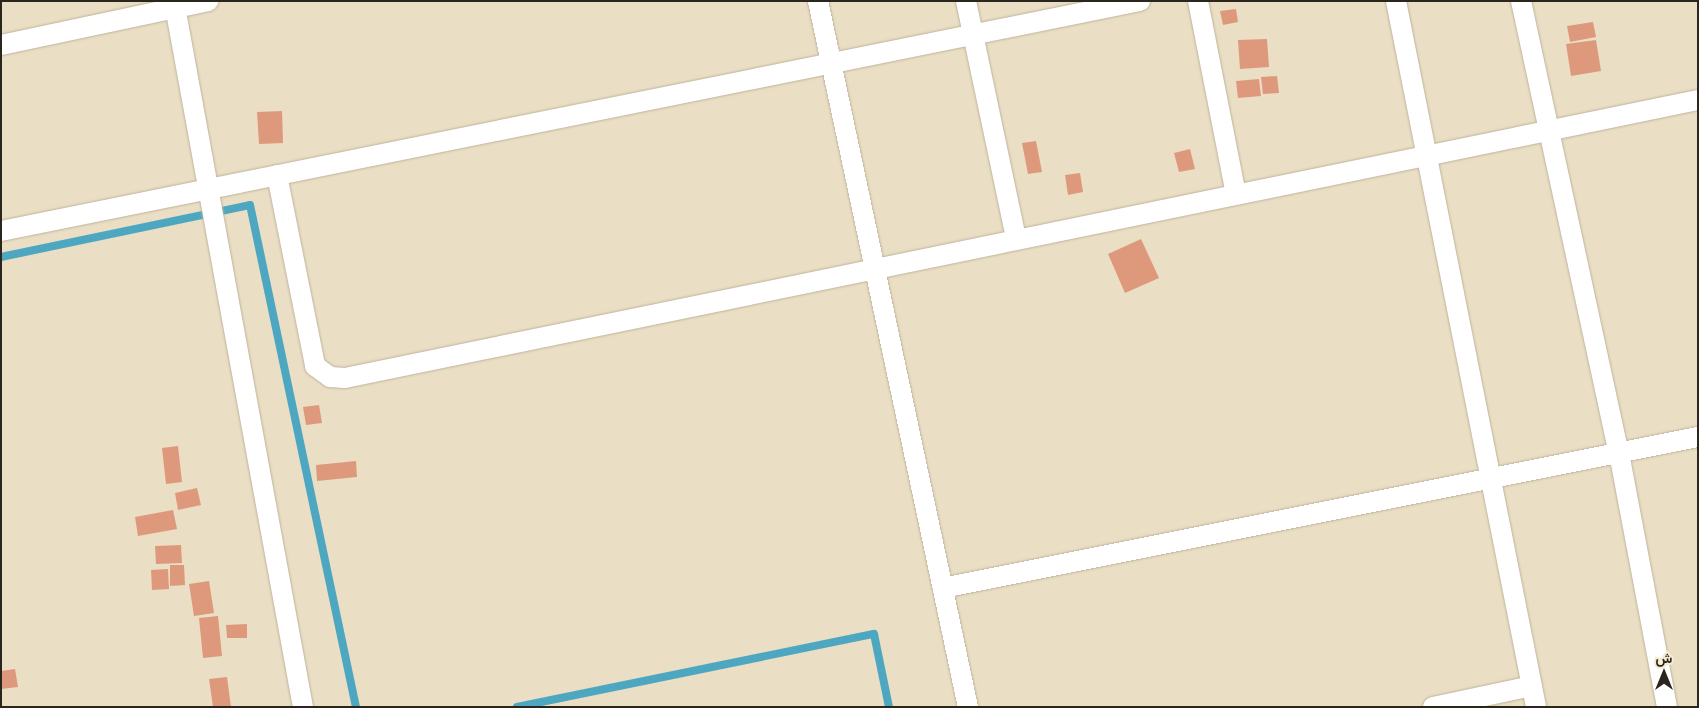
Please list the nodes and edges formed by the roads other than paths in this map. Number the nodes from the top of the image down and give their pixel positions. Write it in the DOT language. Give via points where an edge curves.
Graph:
graph roads {
  1 [pos="208,1"];
  2 [pos="818,1"];
  3 [pos="966,1"];
  4 [pos="1140,1"];
  5 [pos="1198,1"];
  6 [pos="1396,1"];
  7 [pos="1521,1"];
  8 [pos="174,5"];
  9 [pos="972,34"];
  10 [pos="1,45"];
  11 [pos="832,63"];
  12 [pos="1696,107"];
  13 [pos="1551,131"];
  14 [pos="1424,157"];
  15 [pos="277,175"];
  16 [pos="207,189"];
  17 [pos="1236,194"];
  18 [pos="1,231"];
  19 [pos="1016,239"];
  20 [pos="875,268"];
  21 [pos="1698,437"];
  22 [pos="1619,452"];
  23 [pos="1489,479"];
  24 [pos="943,588"];
  25 [pos="1532,686"];
  26 [pos="303,707"];
  27 [pos="968,707"];
  28 [pos="1433,707"];
  29 [pos="1536,707"];
  30 [pos="1667,707"];
  1 -- 8 [label="street"];
  2 -- 11 [label="street"];
  3 -- 9 [label="street"];
  4 -- 9 [label="street"];
  5 -- 17 [label="street"];
  6 -- 14 [label="street"];
  7 -- 13 [label="street"];
  8 -- 10 [label="street"];
  8 -- 16 [label="street"];
  9 -- 11 [label="street"];
  9 -- 19 [label="street"];
  11 -- 15 [label="street"];
  11 -- 20 [label="street"];
  12 -- 13 [label="street"];
  13 -- 14 [label="street"];
  13 -- 22 [label="street"];
  14 -- 17 [label="street"];
  14 -- 23 [label="street"];
  15 -- 16 [label="street"];
  15 -- 20 [label="street" via="314,366 330,377 345,378"];
  16 -- 18 [label="street"];
  16 -- 26 [label="street"];
  17 -- 19 [label="street"];
  19 -- 20 [label="street"];
  20 -- 24 [label="street"];
  21 -- 22 [label="street"];
  22 -- 23 [label="street"];
  22 -- 30 [label="street"];
  23 -- 24 [label="street"];
  23 -- 25 [label="street"];
  24 -- 27 [label="street"];
  25 -- 28 [label="street"];
  25 -- 29 [label="street"];
}
